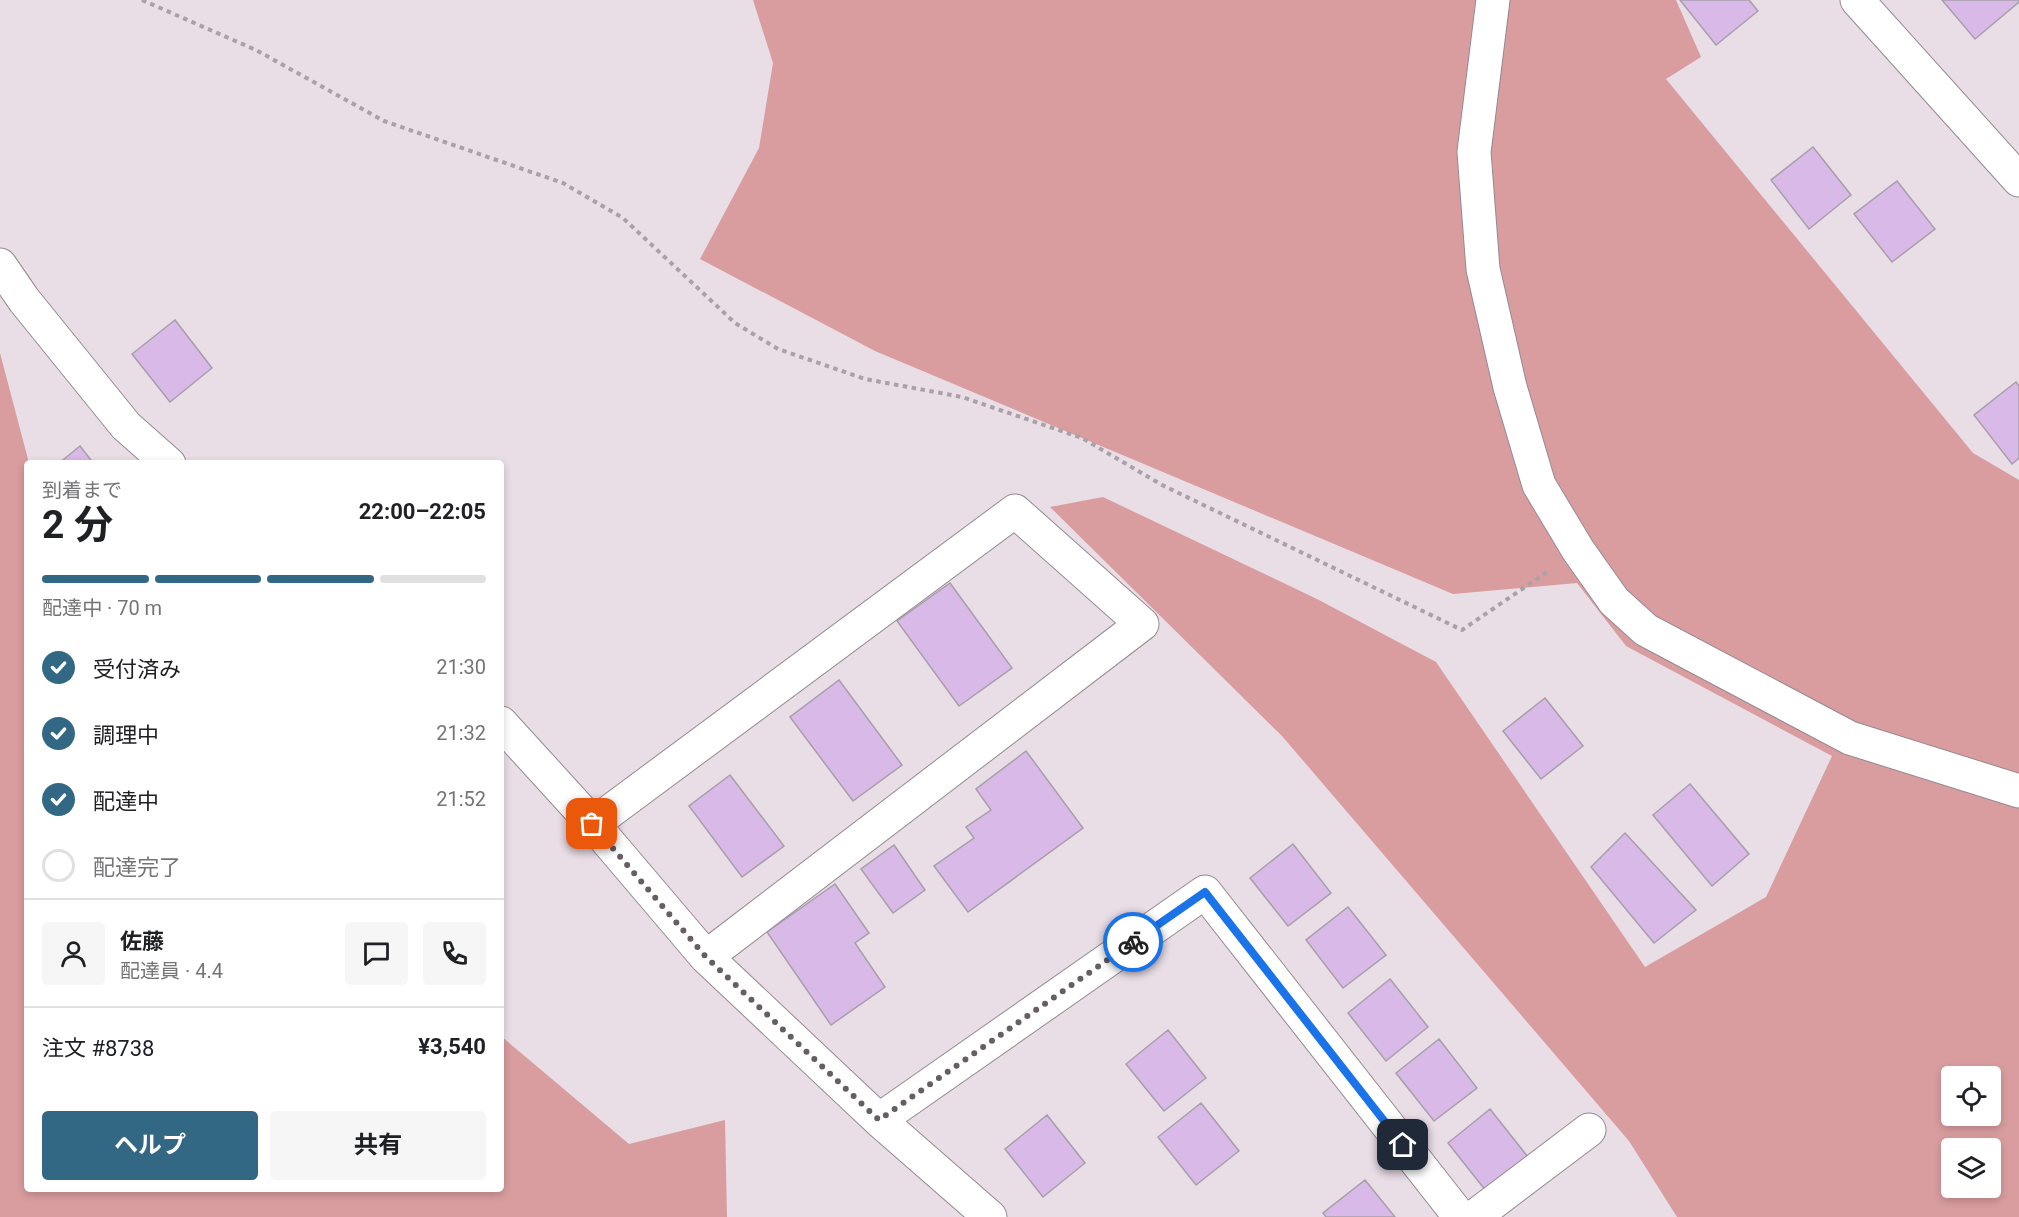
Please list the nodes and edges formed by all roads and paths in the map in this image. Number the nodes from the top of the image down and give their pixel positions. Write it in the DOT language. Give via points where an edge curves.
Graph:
graph roads {
  1 [pos="142,0"];
  2 [pos="1492,0"];
  3 [pos="1857,0"];
  4 [pos="2019,180"];
  5 [pos="0,265"];
  6 [pos="164,460"];
  7 [pos="1578,550"];
  8 [pos="504,726"];
  9 [pos="2019,791"];
  10 [pos="592,824"];
  11 [pos="706,957"];
  12 [pos="879,1120"];
  13 [pos="1589,1130"];
  14 [pos="990,1217"];
  15 [pos="1460,1217"];
  16 [pos="1474,1217"];
  1 -- 7 [label="path" via="256,50 384,121 563,183 623,218 735,323 778,348 865,379 962,397 1082,438 1162,486 1462,630"];
  2 -- 7 [label="street" via="1474,152 1483,269 1510,387 1539,484"];
  3 -- 4 [label="street"];
  5 -- 6 [label="street" via="126,426"];
  7 -- 9 [label="street" via="1614,601 1646,630 1850,738"];
  8 -- 10 [label="street"];
  10 -- 11 [label="street"];
  10 -- 11 [label="street" via="1015,511 1142,624"];
  11 -- 12 [label="street"];
  12 -- 14 [label="street"];
  12 -- 15 [label="street" via="1205,892"];
  13 -- 16 [label="street"];
}
